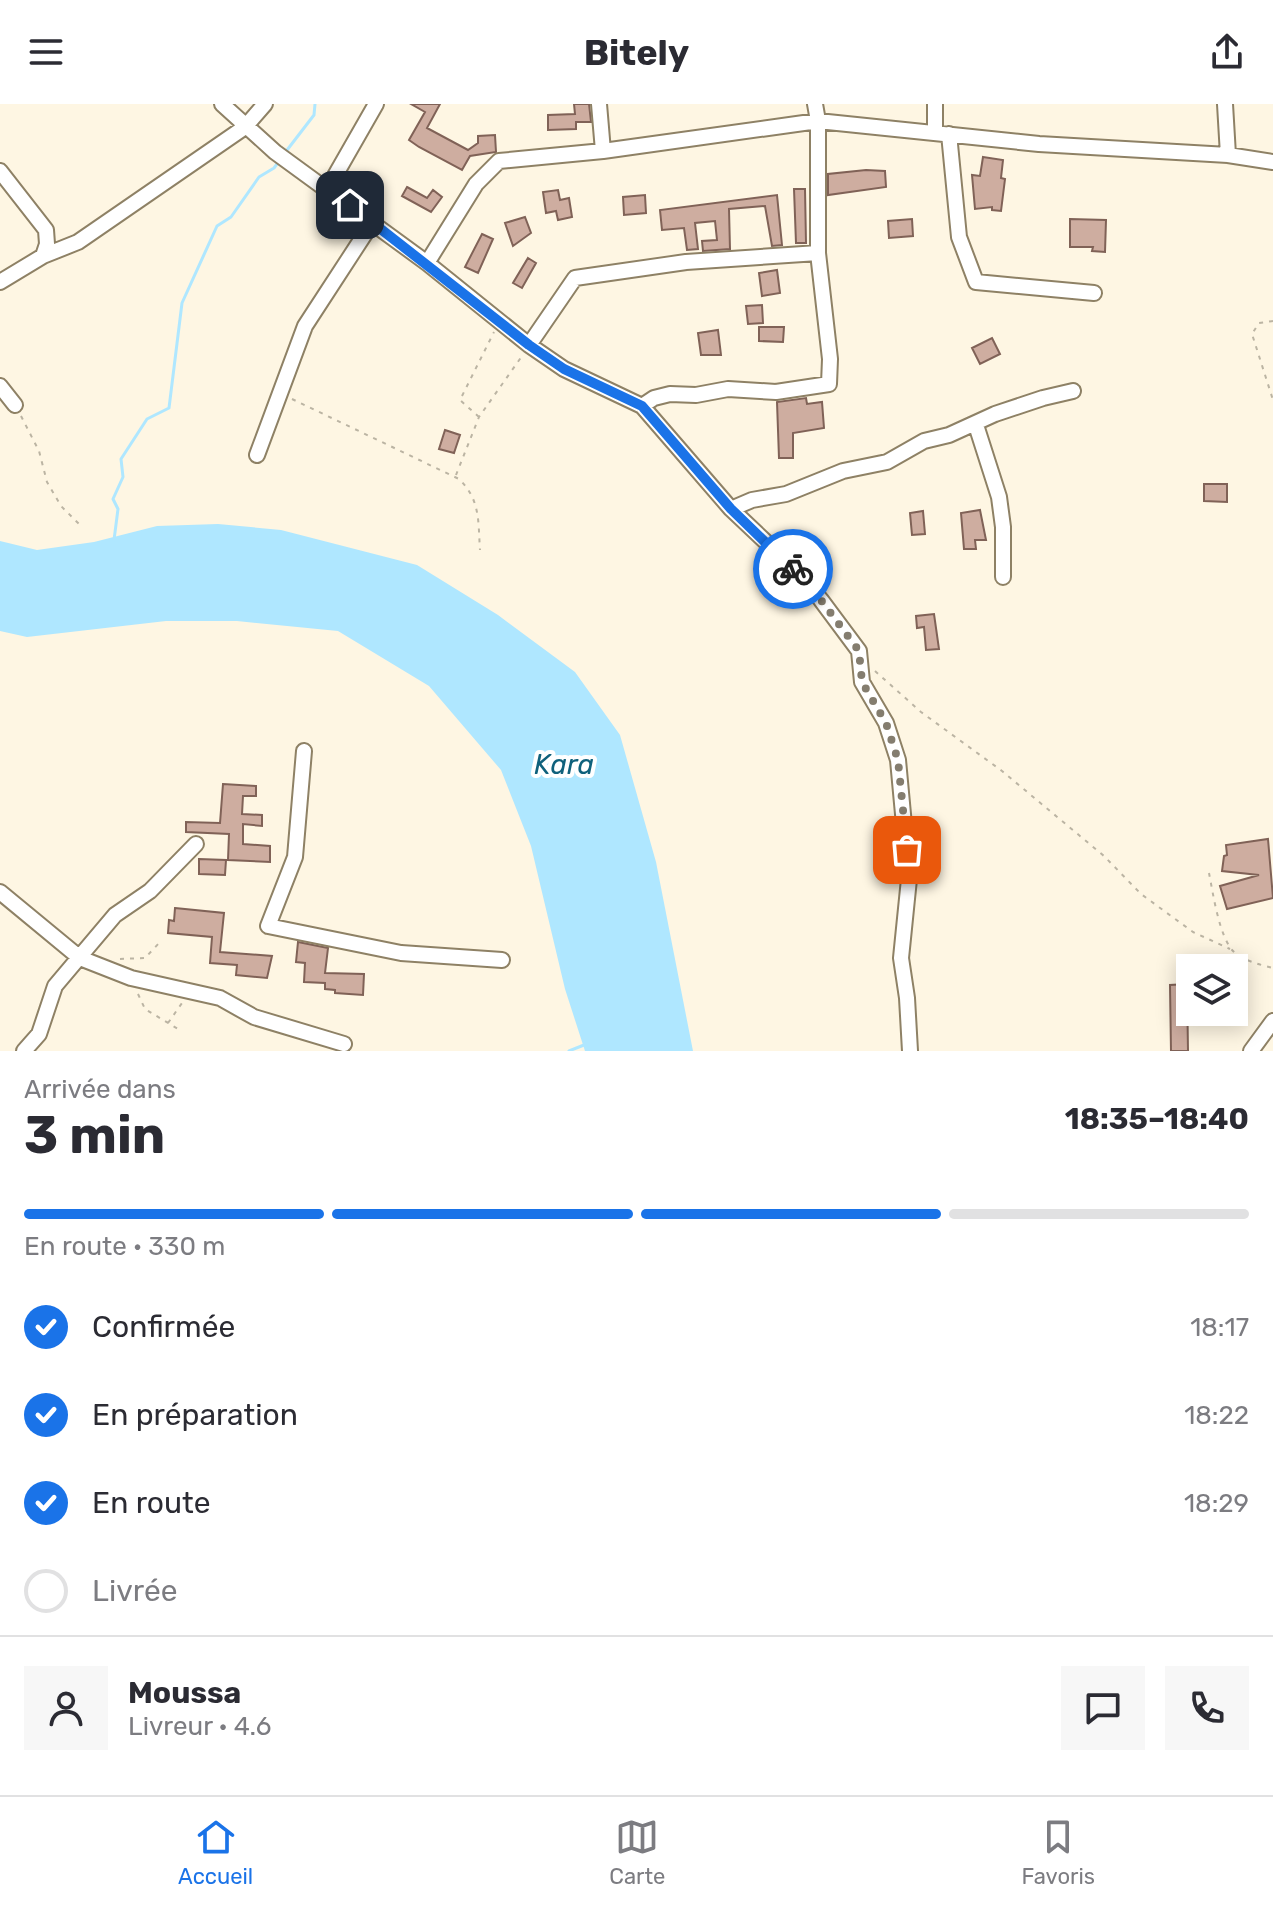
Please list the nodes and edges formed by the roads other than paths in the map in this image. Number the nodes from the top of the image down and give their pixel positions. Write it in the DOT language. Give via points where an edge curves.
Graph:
graph roads {
  1 [pos="222,104"];
  2 [pos="265,104"];
  3 [pos="376,104"];
  4 [pos="599,104"];
  5 [pos="815,104"];
  6 [pos="935,104"];
  7 [pos="1225,104"];
  8 [pos="818,121"];
  9 [pos="245,127"];
  10 [pos="942,134"];
  11 [pos="603,151"];
  12 [pos="1228,155"];
  13 [pos="1273,162"];
  14 [pos="0,171"];
  15 [pos="328,188"];
  16 [pos="372,223"];
  17 [pos="818,253"];
  18 [pos="43,256"];
  19 [pos="427,263"];
  20 [pos="0,282"];
  21 [pos="1094,293"];
  22 [pos="529,345"];
  23 [pos="0,386"];
  24 [pos="1073,391"];
  25 [pos="15,405"];
  26 [pos="642,406"];
  27 [pos="976,425"];
  28 [pos="257,455"];
  29 [pos="731,509"];
  30 [pos="1003,577"];
  31 [pos="304,751"];
  32 [pos="196,844"];
  33 [pos="0,892"];
  34 [pos="85,959"];
  35 [pos="502,960"];
  36 [pos="1273,1021"];
  37 [pos="344,1044"];
  38 [pos="24,1051"];
  39 [pos="910,1051"];
  40 [pos="1251,1051"];
  1 -- 9 [label="street"];
  2 -- 9 [label="street"];
  3 -- 15 [label="street"];
  4 -- 11 [label="street"];
  5 -- 8 [label="street"];
  6 -- 10 [label="street"];
  7 -- 12 [label="street"];
  8 -- 10 [label="street"];
  8 -- 11 [label="street"];
  8 -- 17 [label="street"];
  9 -- 15 [label="street"];
  9 -- 18 [label="street" via="78,242"];
  10 -- 12 [label="street"];
  10 -- 21 [label="street" via="959,237 976,282"];
  11 -- 19 [label="street" via="499,161 476,184"];
  12 -- 13 [label="street"];
  14 -- 18 [label="street" via="46,230"];
  15 -- 16 [label="street"];
  16 -- 19 [label="street"];
  16 -- 28 [label="street" via="305,326"];
  17 -- 22 [label="street" via="686,262 575,278"];
  17 -- 26 [label="street" via="829,384 776,392 670,394"];
  18 -- 20 [label="street"];
  19 -- 22 [label="street"];
  22 -- 26 [label="street" via="564,369"];
  23 -- 25 [label="street"];
  24 -- 27 [label="street" via="995,414"];
  26 -- 29 [label="street"];
  27 -- 29 [label="street" via="924,441 887,462 843,471"];
  27 -- 30 [label="street" via="999,497"];
  29 -- 39 [label="street" via="803,577 859,651 862,682 886,723 898,760 909,879 901,958"];
  31 -- 35 [label="street" via="295,857 268,926 401,953"];
  32 -- 34 [label="street" via="150,891 115,915"];
  33 -- 34 [label="street"];
  34 -- 37 [label="street" via="131,978 220,998 254,1017"];
  34 -- 38 [label="street" via="55,986 39,1034"];
  36 -- 40 [label="street"];
}
